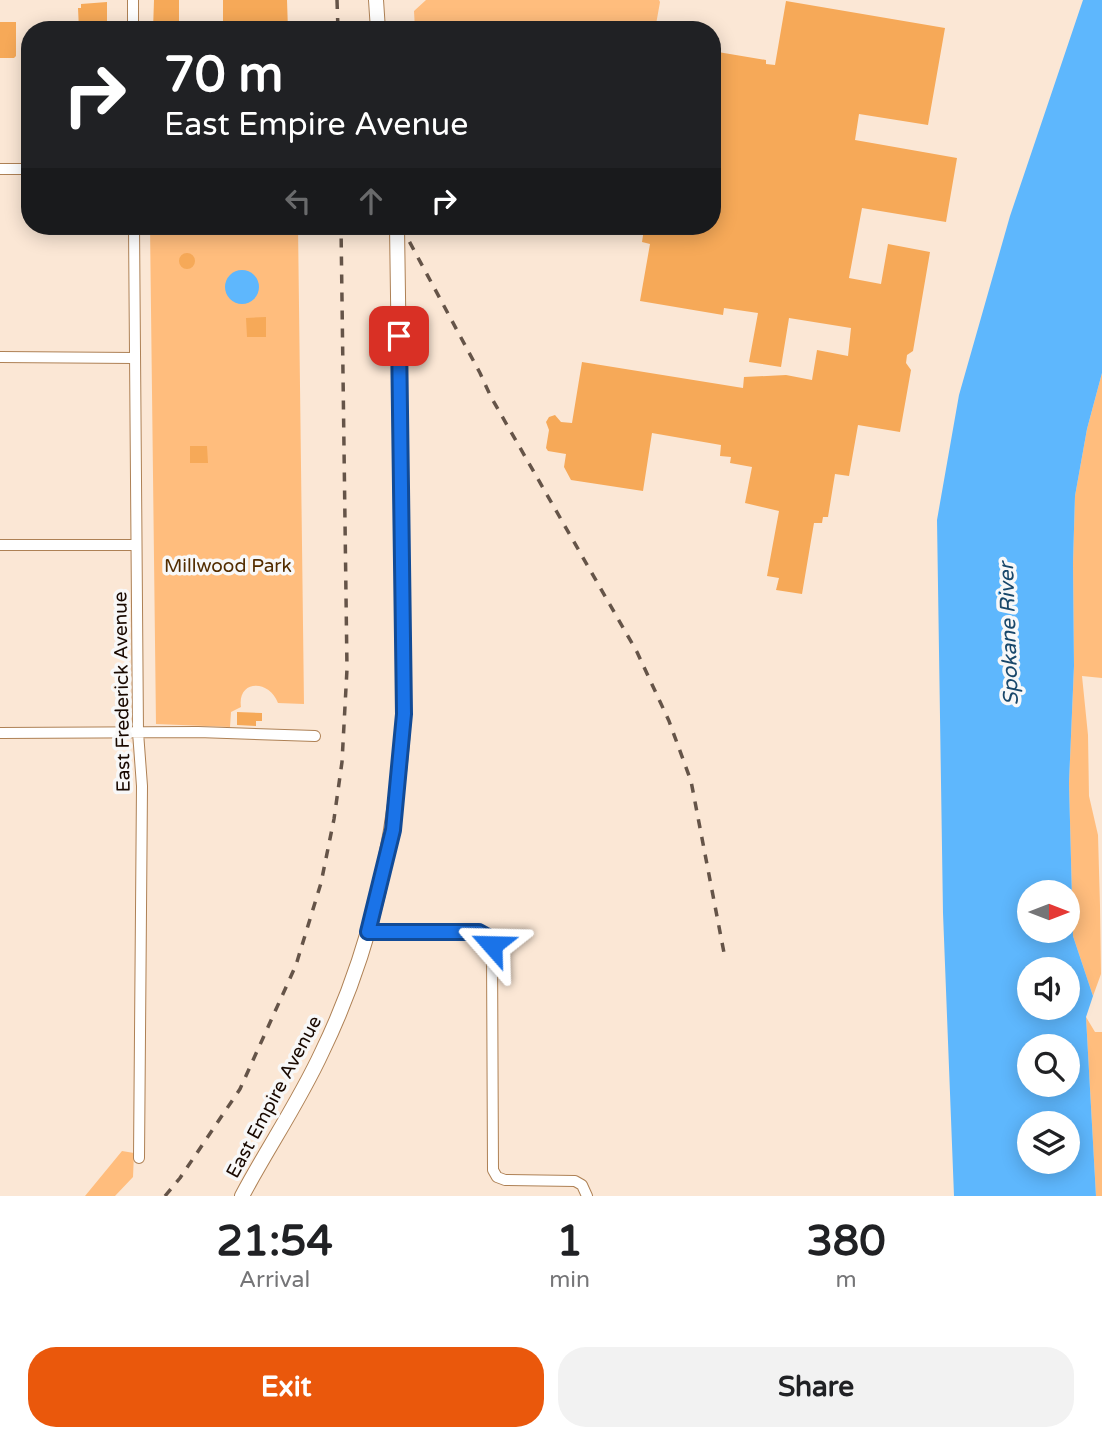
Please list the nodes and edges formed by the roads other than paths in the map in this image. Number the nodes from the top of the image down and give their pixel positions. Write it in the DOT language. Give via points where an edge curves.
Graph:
graph roads {
  1 [pos="133,0"];
  2 [pos="376,0"];
  3 [pos="133,21"];
  4 [pos="377,21"];
  5 [pos="0,169"];
  6 [pos="21,169"];
  7 [pos="134,235"];
  8 [pos="397,235"];
  9 [pos="0,357"];
  10 [pos="134,358"];
  11 [pos="0,545"];
  12 [pos="136,545"];
  13 [pos="0,733"];
  14 [pos="138,733"];
  15 [pos="315,736"];
  16 [pos="368,932"];
  17 [pos="139,1158"];
  18 [pos="242,1196"];
  19 [pos="587,1196"];
  1 -- 3 [label="street"];
  2 -- 4 [label="street"];
  5 -- 6 [label="street"];
  7 -- 10 [label="street, East Frederick Avenue"];
  8 -- 16 [label="street, East Empire Avenue" via="404,714 393,830"];
  9 -- 10 [label="street"];
  10 -- 12 [label="street, East Frederick Avenue"];
  11 -- 12 [label="street"];
  12 -- 14 [label="street, East Frederick Avenue"];
  13 -- 14 [label="street"];
  14 -- 15 [label="street"];
  14 -- 17 [label="street, East Frederick Avenue" via="142,786"];
  16 -- 18 [label="street, East Empire Avenue" via="323,1051"];
  16 -- 19 [label="street" via="474,932 488,937 492,950 493,1170 508,1181 565,1180 582,1185"];
}
